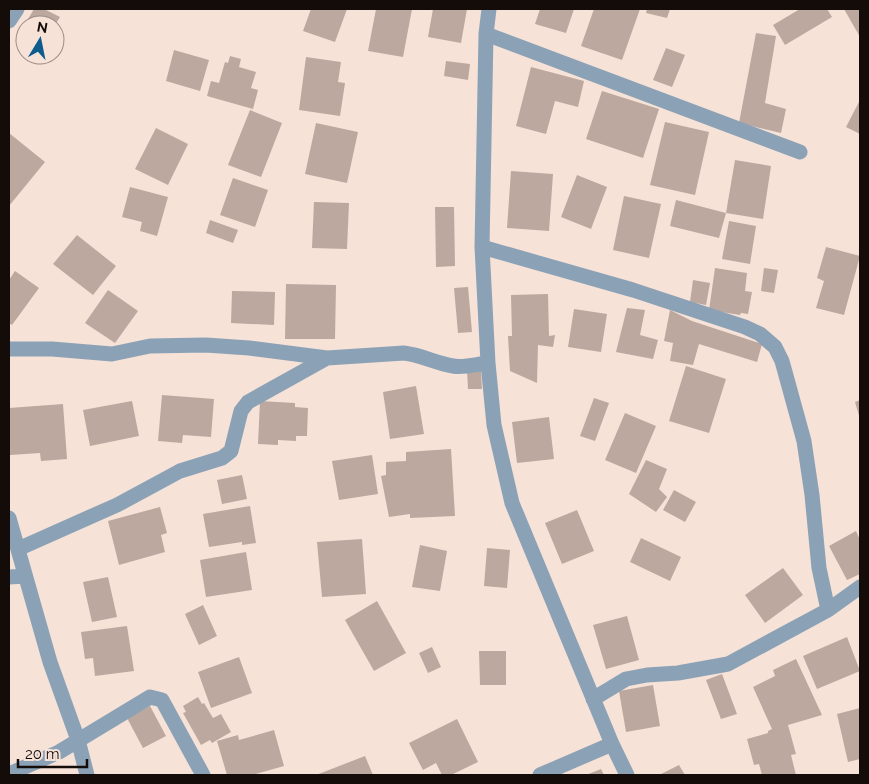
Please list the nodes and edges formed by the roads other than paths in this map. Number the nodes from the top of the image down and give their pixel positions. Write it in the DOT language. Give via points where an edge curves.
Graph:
graph roads {
  1 [pos="17,9"];
  2 [pos="489,9"];
  3 [pos="9,21"];
  4 [pos="486,34"];
  5 [pos="800,152"];
  6 [pos="482,247"];
  7 [pos="9,349"];
  8 [pos="327,358"];
  9 [pos="488,363"];
  10 [pos="9,518"];
  11 [pos="18,549"];
  12 [pos="25,576"];
  13 [pos="9,577"];
  14 [pos="860,587"];
  15 [pos="828,610"];
  16 [pos="593,699"];
  17 [pos="78,740"];
  18 [pos="612,744"];
  19 [pos="9,774"];
  20 [pos="87,775"];
  21 [pos="203,775"];
  22 [pos="540,775"];
  23 [pos="627,775"];
  1 -- 3 [label="street"];
  2 -- 4 [label="street"];
  4 -- 5 [label="street"];
  4 -- 6 [label="street"];
  6 -- 9 [label="street"];
  6 -- 15 [label="street" via="633,290 745,327 775,347 782,361 804,441 819,568"];
  7 -- 8 [label="street" via="52,348 112,354 150,346 206,346"];
  8 -- 9 [label="street" via="404,353 456,366"];
  8 -- 11 [label="street" via="248,402 241,411 231,451 222,458 180,470 117,505"];
  9 -- 16 [label="street" via="494,425 512,502"];
  10 -- 11 [label="street"];
  11 -- 12 [label="street"];
  12 -- 13 [label="street"];
  12 -- 17 [label="street" via="50,662"];
  14 -- 15 [label="street"];
  15 -- 16 [label="street" via="728,664 626,680"];
  16 -- 18 [label="street"];
  17 -- 19 [label="street"];
  17 -- 20 [label="street"];
  17 -- 21 [label="street" via="150,697 157,698 162,700"];
  18 -- 22 [label="street"];
  18 -- 23 [label="street"];
}
